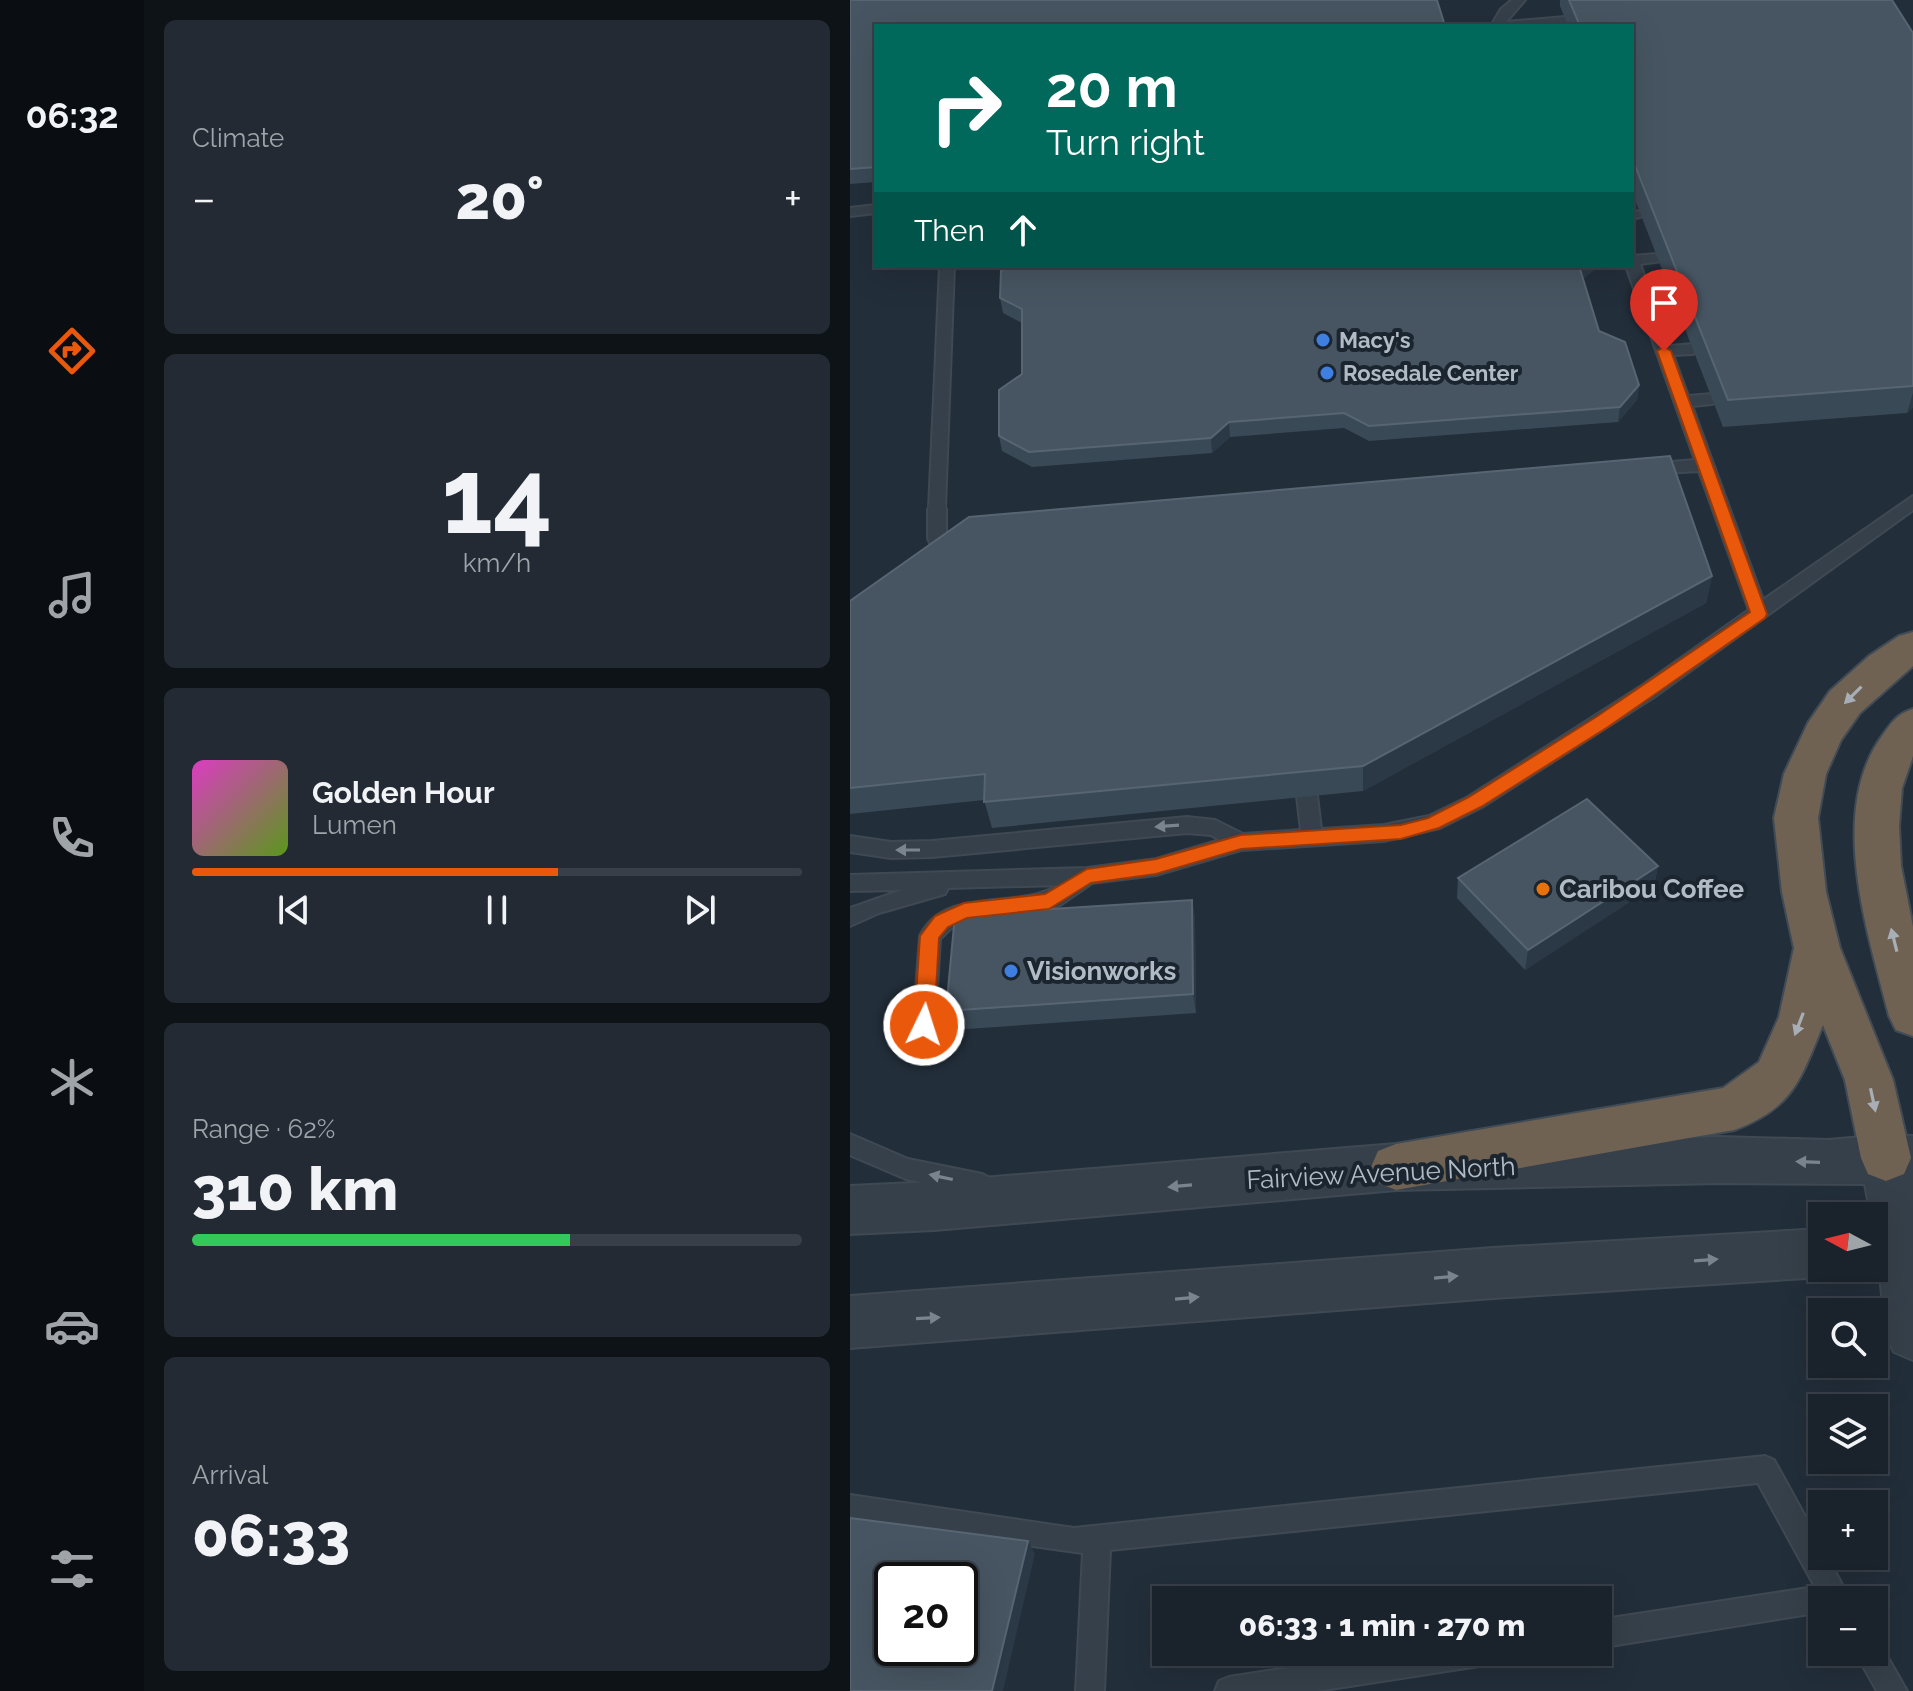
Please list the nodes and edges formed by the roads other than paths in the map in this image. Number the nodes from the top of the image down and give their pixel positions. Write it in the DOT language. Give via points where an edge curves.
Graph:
graph roads {
  1 [pos="1519,0"];
  2 [pos="1565,21"];
  3 [pos="1499,24"];
  4 [pos="1525,24"];
  5 [pos="874,209"];
  6 [pos="850,212"];
  7 [pos="1657,258"];
  8 [pos="1634,261"];
  9 [pos="1634,267"];
  10 [pos="947,268"];
  11 [pos="1693,349"];
  12 [pos="1664,351"];
  13 [pos="1712,399"];
  14 [pos="1683,402"];
  15 [pos="1707,465"];
  16 [pos="1624,471"];
  17 [pos="1913,502"];
  18 [pos="956,535"];
  19 [pos="923,551"];
  20 [pos="958,562"];
  21 [pos="1759,614"];
  22 [pos="1913,646"];
  23 [pos="1913,724"];
  24 [pos="1303,755"];
  25 [pos="1312,839"];
  26 [pos="1241,842"];
  27 [pos="850,844"];
  28 [pos="1087,876"];
  29 [pos="965,881"];
  30 [pos="850,883"];
  31 [pos="850,918"];
  32 [pos="1817,948"];
  33 [pos="1913,1016"];
  34 [pos="922,1055"];
  35 [pos="850,1144"];
  36 [pos="1900,1158"];
  37 [pos="1396,1167"];
  38 [pos="1045,1197"];
  39 [pos="850,1210"];
  40 [pos="1896,1248"];
  41 [pos="1808,1254"];
  42 [pos="850,1322"];
  43 [pos="1913,1334"];
  44 [pos="850,1508"];
  45 [pos="1097,1538"];
  46 [pos="1829,1586"];
  47 [pos="1808,1602"];
  48 [pos="1612,1632"];
  49 [pos="1389,1666"];
  50 [pos="1878,1666"];
  51 [pos="1090,1691"];
  52 [pos="1229,1691"];
  53 [pos="1893,1691"];
  1 -- 3 [label="lane"];
  2 -- 4 [label="lane"];
  5 -- 6 [label="lane"];
  7 -- 8 [label="lane"];
  9 -- 12 [label="lane"];
  10 -- 20 [label="lane, bridge" via="935,535 938,548"];
  11 -- 12 [label="lane"];
  12 -- 14 [label="lane"];
  13 -- 14 [label="lane"];
  14 -- 15 [label="lane"];
  15 -- 16 [label="lane"];
  15 -- 21 [label="lane"];
  17 -- 21 [label="lane"];
  18 -- 19 [label="lane"];
  21 -- 25 [label="lane" via="1602,722 1450,816 1401,832"];
  22 -- 32 [label="highway, one-way" via="1845,702 1805,774 1796,818"];
  33 -- 23 [label="highway, one-way" via="1887,914 1877,843 1877,799 1888,762"];
  24 -- 25 [label="lane"];
  25 -- 26 [label="lane"];
  26 -- 27 [label="lane, one-way" via="1215,828 1187,825 919,850"];
  26 -- 28 [label="lane" via="1156,867"];
  28 -- 29 [label="lane"];
  28 -- 34 [label="lane" via="1049,901 964,911 942,921 930,936"];
  29 -- 30 [label="lane"];
  29 -- 31 [label="lane" via="887,901"];
  32 -- 36 [label="highway, one-way"];
  32 -- 37 [label="highway, one-way" via="1803,1017 1777,1077 1734,1108"];
  38 -- 35 [label="lane, one-way" via="906,1169"];
  36 -- 37 [label="street, Fairview Avenue North, one-way"];
  36 -- 40 [label="street"];
  37 -- 38 [label="street, Fairview Avenue North, one-way"];
  38 -- 39 [label="street, Fairview Avenue North"];
  40 -- 43 [label="street"];
  42 -- 41 [label="street, one-way"];
  44 -- 45 [label="lane" via="1074,1541"];
  45 -- 46 [label="lane" via="1765,1469"];
  45 -- 51 [label="lane"];
  47 -- 48 [label="lane"];
  49 -- 52 [label="lane"];
  50 -- 53 [label="lane"];
}
